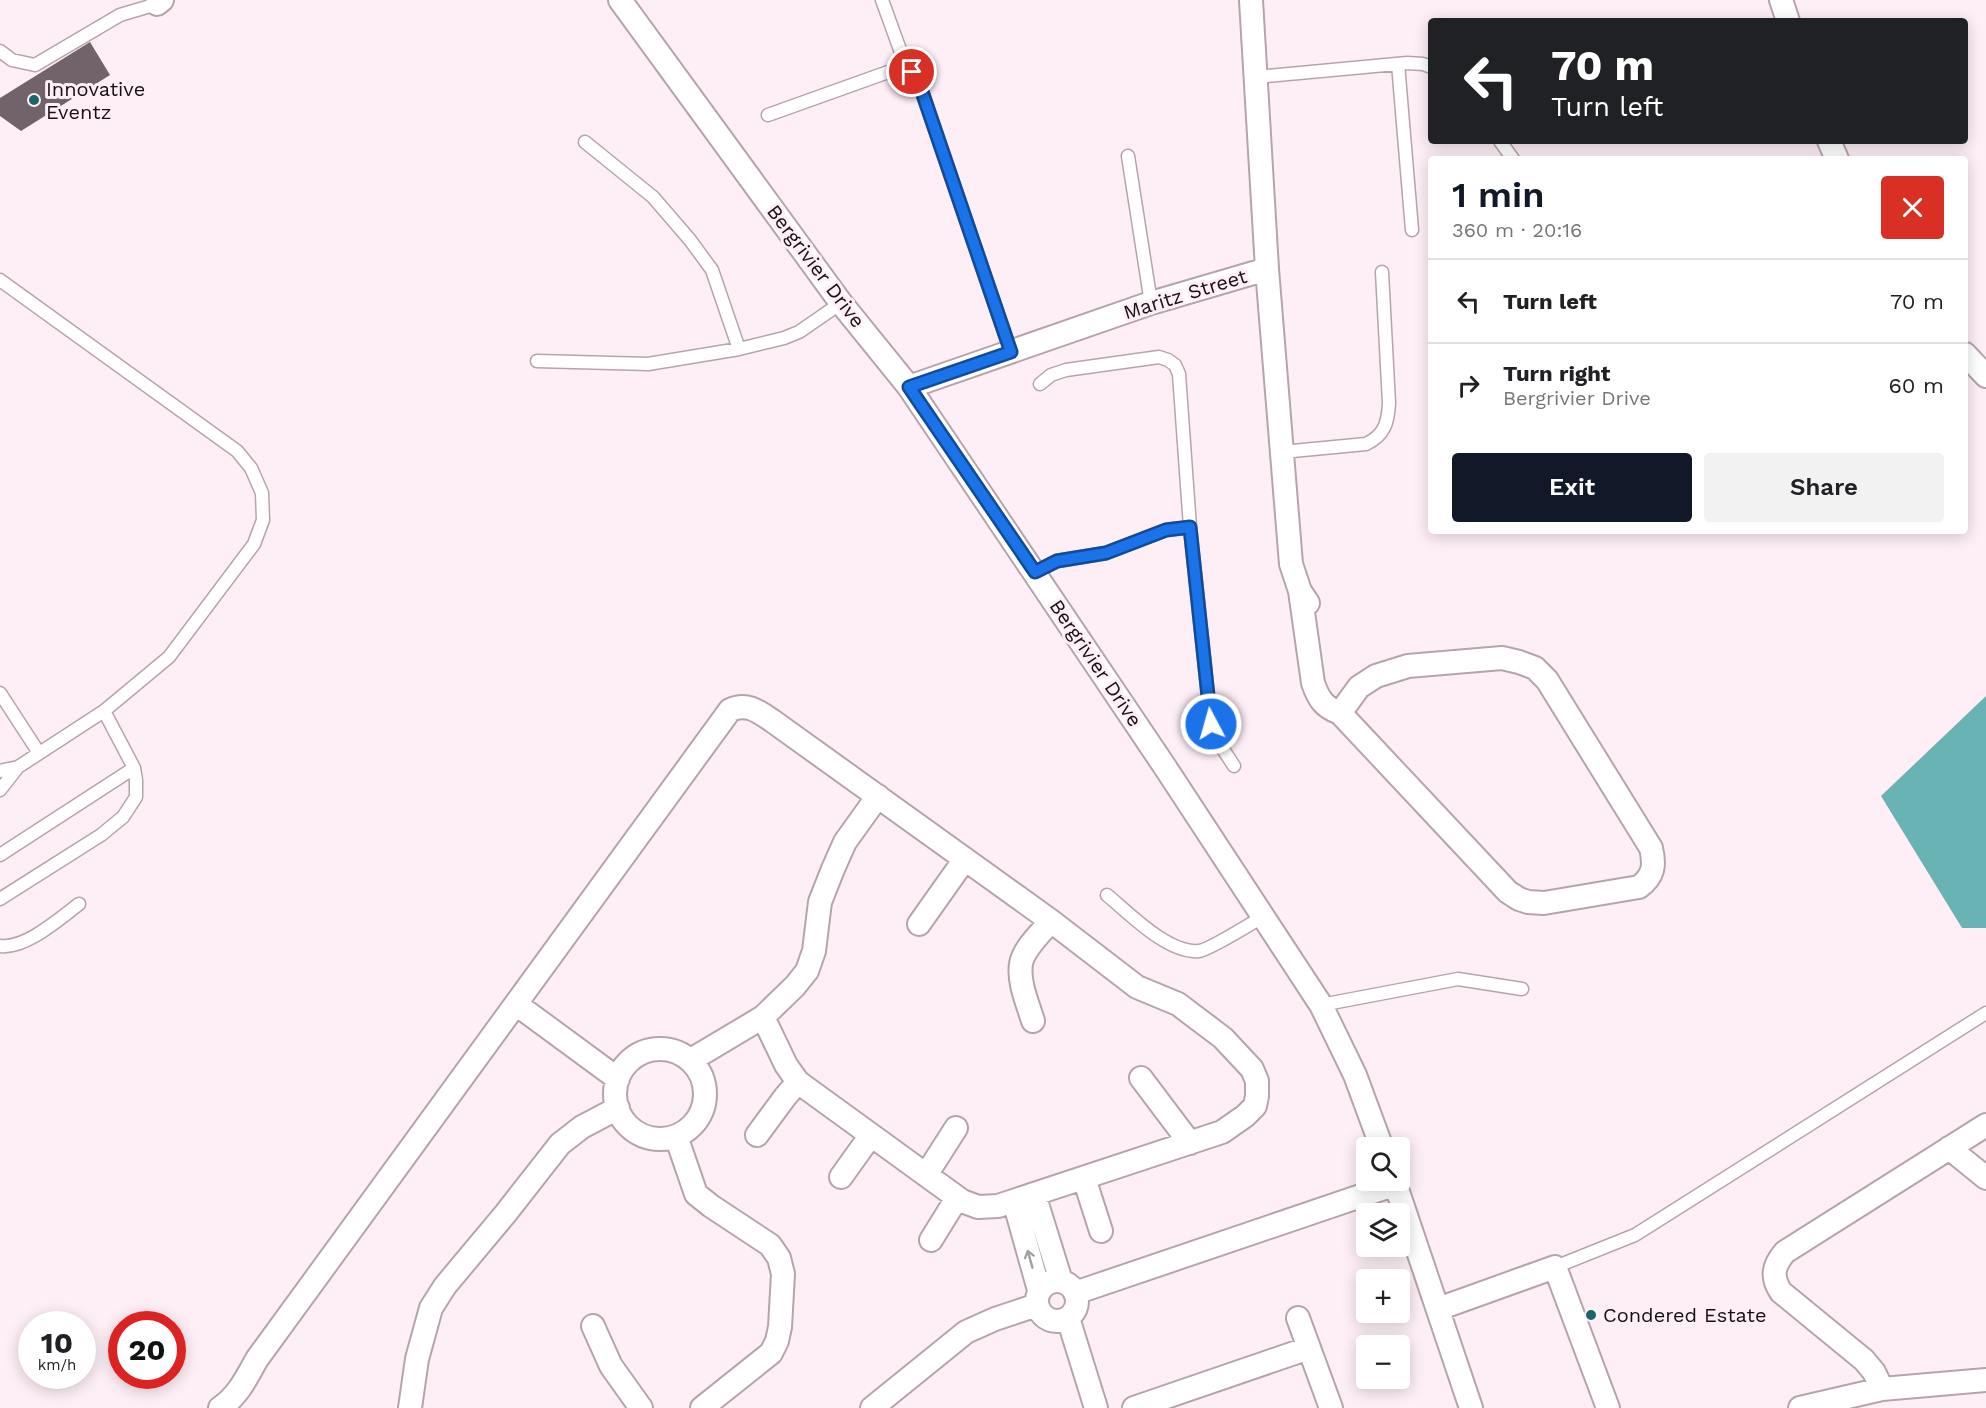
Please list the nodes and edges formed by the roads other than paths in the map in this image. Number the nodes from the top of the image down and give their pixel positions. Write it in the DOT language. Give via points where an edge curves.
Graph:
graph roads {
  1 [pos="620,0"];
  2 [pos="882,0"];
  3 [pos="1251,0"];
  4 [pos="1781,0"];
  5 [pos="160,2"];
  6 [pos="1787,18"];
  7 [pos="0,51"];
  8 [pos="1398,64"];
  9 [pos="1428,66"];
  10 [pos="907,69"];
  11 [pos="1256,77"];
  12 [pos="768,115"];
  13 [pos="585,142"];
  14 [pos="1128,156"];
  15 [pos="1412,230"];
  16 [pos="1267,269"];
  17 [pos="1382,272"];
  18 [pos="0,280"];
  19 [pos="841,303"];
  20 [pos="1151,303"];
  21 [pos="739,349"];
  22 [pos="1011,352"];
  23 [pos="1968,357"];
  24 [pos="537,361"];
  25 [pos="1986,376"];
  26 [pos="1040,384"];
  27 [pos="909,387"];
  28 [pos="1282,452"];
  29 [pos="1190,527"];
  30 [pos="1035,572"];
  31 [pos="1300,591"];
  32 [pos="1315,613"];
  33 [pos="0,693"];
  34 [pos="104,711"];
  35 [pos="1340,713"];
  36 [pos="39,753"];
  37 [pos="1234,766"];
  38 [pos="18,767"];
  39 [pos="134,768"];
  40 [pos="0,771"];
  41 [pos="0,789"];
  42 [pos="878,796"];
  43 [pos="0,855"];
  44 [pos="965,859"];
  45 [pos="1107,894"];
  46 [pos="0,899"];
  47 [pos="79,904"];
  48 [pos="1264,916"];
  49 [pos="1051,921"];
  50 [pos="919,924"];
  51 [pos="0,946"];
  52 [pos="1522,988"];
  53 [pos="516,1004"];
  54 [pos="1321,1005"];
  55 [pos="1986,1013"];
  56 [pos="763,1017"];
  57 [pos="1033,1021"];
  58 [pos="691,1060"];
  59 [pos="1141,1078"];
  60 [pos="618,1079"];
  61 [pos="798,1082"];
  62 [pos="618,1108"];
  63 [pos="1986,1125"];
  64 [pos="956,1128"];
  65 [pos="756,1135"];
  66 [pos="871,1135"];
  67 [pos="676,1136"];
  68 [pos="1378,1137"];
  69 [pos="1190,1143"];
  70 [pos="1949,1148"];
  71 [pos="926,1175"];
  72 [pos="841,1177"];
  73 [pos="1084,1178"];
  74 [pos="1986,1178"];
  75 [pos="1367,1191"];
  76 [pos="1398,1191"];
  77 [pos="1024,1197"];
  78 [pos="957,1198"];
  79 [pos="1101,1231"];
  80 [pos="931,1240"];
  81 [pos="1554,1267"];
  82 [pos="1068,1287"];
  83 [pos="1038,1298"];
  84 [pos="1438,1309"];
  85 [pos="1298,1318"];
  86 [pos="1061,1319"];
  87 [pos="593,1326"];
  88 [pos="1308,1348"];
  89 [pos="1986,1380"];
  90 [pos="1882,1389"];
  91 [pos="220,1408"];
  92 [pos="410,1408"];
  93 [pos="641,1408"];
  94 [pos="702,1408"];
  95 [pos="872,1408"];
  96 [pos="1081,1408"];
  97 [pos="1096,1408"];
  98 [pos="1134,1408"];
  99 [pos="1331,1408"];
  100 [pos="1471,1408"];
  101 [pos="1608,1408"];
  102 [pos="1800,1408"];
  1 -- 19 [label="street, Bergrivier Drive"];
  2 -- 10 [label="lane"];
  3 -- 11 [label="street"];
  4 -- 6 [label="street"];
  5 -- 7 [label="lane" via="120,15 35,65 12,60"];
  8 -- 9 [label="lane"];
  8 -- 11 [label="lane"];
  8 -- 15 [label="lane"];
  10 -- 12 [label="lane" via="891,71"];
  10 -- 22 [label="lane" via="917,77"];
  11 -- 16 [label="street"];
  13 -- 21 [label="lane" via="653,198 690,240 712,270"];
  14 -- 20 [label="lane"];
  16 -- 20 [label="street, Maritz Street"];
  16 -- 28 [label="street, Maritz Street"];
  17 -- 28 [label="lane" via="1389,403 1389,420 1383,432 1366,444"];
  18 -- 34 [label="lane" via="237,451 251,468 262,493 263,520 254,544 169,657"];
  19 -- 21 [label="lane" via="799,332"];
  19 -- 27 [label="street, Bergrivier Drive"];
  20 -- 22 [label="street, Maritz Street"];
  21 -- 24 [label="lane" via="648,364"];
  22 -- 27 [label="street, Maritz Street"];
  23 -- 25 [label="street"];
  26 -- 29 [label="lane" via="1066,370 1122,361 1159,357 1175,365 1179,374"];
  27 -- 30 [label="street, Bergrivier Drive"];
  28 -- 31 [label="street, Maritz Street" via="1292,564"];
  29 -- 30 [label="lane" via="1166,530 1106,553 1057,561"];
  29 -- 37 [label="lane" via="1211,724"];
  30 -- 48 [label="street, Bergrivier Drive"];
  31 -- 32 [label="street, Maritz Street"];
  31 -- 35 [label="street" via="1313,683 1323,705"];
  33 -- 36 [label="lane"];
  34 -- 36 [label="lane"];
  34 -- 39 [label="lane"];
  35 -- 35 [label="street" via="1508,892 1519,899 1544,903 1639,887 1652,871 1651,848 1546,680 1534,668 1502,658 1408,666 1376,676 1359,687"];
  36 -- 38 [label="lane"];
  38 -- 40 [label="lane"];
  38 -- 41 [label="lane"];
  39 -- 43 [label="lane"];
  39 -- 46 [label="lane" via="136,798 123,817"];
  42 -- 44 [label="street"];
  42 -- 53 [label="street" via="752,708 730,710"];
  42 -- 56 [label="street" via="845,842 833,869 820,902 814,951 807,971"];
  44 -- 49 [label="street"];
  44 -- 50 [label="street"];
  45 -- 48 [label="lane" via="1167,943 1189,951 1201,951"];
  47 -- 51 [label="lane" via="23,942"];
  48 -- 54 [label="street, Bergrivier Drive"];
  49 -- 57 [label="street" via="1021,964"];
  49 -- 69 [label="street" via="1137,987 1187,1011 1223,1038 1252,1069 1257,1081 1255,1106 1221,1132"];
  52 -- 54 [label="lane" via="1458,979"];
  53 -- 60 [label="street"];
  53 -- 91 [label="street" via="257,1359 236,1395"];
  54 -- 68 [label="street, Bergrivier Drive" via="1355,1075"];
  55 -- 81 [label="lane" via="1635,1235"];
  56 -- 58 [label="street"];
  56 -- 61 [label="street"];
  58 -- 60 [label="street" via="664,1048 649,1050 625,1066"];
  58 -- 67 [label="street" via="703,1079 705,1101 692,1127"];
  59 -- 69 [label="street"];
  60 -- 62 [label="street"];
  61 -- 65 [label="street"];
  61 -- 66 [label="street"];
  62 -- 67 [label="street" via="636,1132 650,1138"];
  62 -- 92 [label="street" via="560,1144 445,1286 431,1308 417,1359"];
  63 -- 70 [label="street"];
  64 -- 71 [label="street"];
  66 -- 71 [label="street"];
  66 -- 72 [label="street"];
  67 -- 94 [label="street" via="696,1194 770,1245 783,1274 780,1327 771,1353"];
  69 -- 73 [label="street"];
  70 -- 74 [label="street"];
  70 -- 90 [label="street" via="1785,1252 1774,1269 1781,1292 1864,1360"];
  71 -- 78 [label="street"];
  73 -- 77 [label="street"];
  73 -- 79 [label="street"];
  75 -- 82 [label="street"];
  76 -- 84 [label="street"];
  77 -- 78 [label="street" via="988,1208 971,1206"];
  77 -- 82 [label="street"];
  83 -- 77 [label="street, one-way"];
  78 -- 80 [label="street"];
  81 -- 84 [label="street"];
  81 -- 101 [label="street"];
  82 -- 83 [label="street" via="1049,1282"];
  82 -- 86 [label="street" via="1076,1307"];
  83 -- 86 [label="street" via="1042,1315"];
  83 -- 95 [label="street" via="966,1332"];
  84 -- 100 [label="street"];
  85 -- 88 [label="street"];
  86 -- 96 [label="street"];
  86 -- 97 [label="street"];
  87 -- 93 [label="street" via="611,1366"];
  88 -- 98 [label="street"];
  88 -- 99 [label="street"];
  89 -- 90 [label="street"];
  90 -- 102 [label="street"];
}
